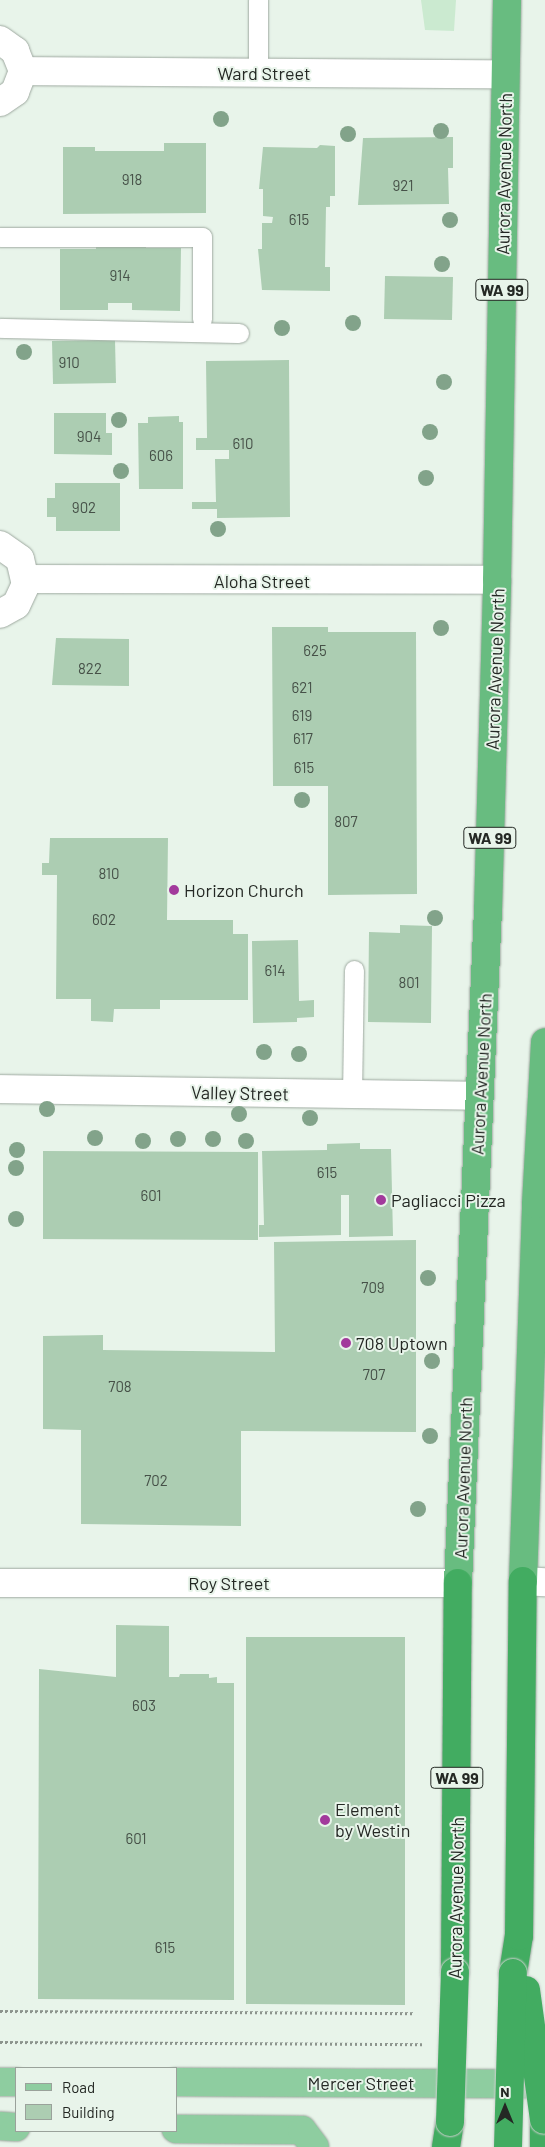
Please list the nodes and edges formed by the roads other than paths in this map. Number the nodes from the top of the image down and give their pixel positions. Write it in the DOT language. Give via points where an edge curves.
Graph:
graph roads {
  1 [pos="258,0"];
  2 [pos="507,0"];
  3 [pos="0,40"];
  4 [pos="23,71"];
  5 [pos="258,73"];
  6 [pos="506,74"];
  7 [pos="0,102"];
  8 [pos="0,236"];
  9 [pos="202,319"];
  10 [pos="0,328"];
  11 [pos="239,333"];
  12 [pos="0,545"];
  13 [pos="26,579"];
  14 [pos="497,580"];
  15 [pos="0,614"];
  16 [pos="354,970"];
  17 [pos="545,1042"];
  18 [pos="0,1089"];
  19 [pos="544,1089"];
  20 [pos="352,1095"];
  21 [pos="480,1096"];
  22 [pos="539,1286"];
  23 [pos="534,1581"];
  24 [pos="0,1583"];
  25 [pos="458,1583"];
  26 [pos="518,1974"];
  27 [pos="0,2082"];
  28 [pos="15,2082"];
  29 [pos="178,2082"];
  30 [pos="545,2084"];
  31 [pos="0,2126"];
  32 [pos="15,2127"];
  33 [pos="178,2129"];
  34 [pos="449,2139"];
  35 [pos="315,2147"];
  36 [pos="508,2147"];
  37 [pos="544,2147"];
  1 -- 5 [label="lane"];
  2 -- 6 [label="highway, Aurora Avenue North / WA 99"];
  3 -- 4 [label="street" via="15,51"];
  4 -- 5 [label="street, Ward Street"];
  4 -- 7 [label="street" via="15,92"];
  5 -- 6 [label="street, Ward Street"];
  6 -- 14 [label="highway, Aurora Avenue North / WA 99"];
  8 -- 9 [label="lane" via="202,237"];
  10 -- 11 [label="lane"];
  12 -- 13 [label="street" via="20,559"];
  13 -- 14 [label="street, Aloha Street"];
  13 -- 15 [label="street" via="23,596 16,605"];
  14 -- 21 [label="highway, Aurora Avenue North / WA 99"];
  16 -- 20 [label="lane"];
  17 -- 19 [label="highway"];
  18 -- 20 [label="street, Valley Street"];
  19 -- 22 [label="highway"];
  20 -- 21 [label="street, Valley Street"];
  21 -- 25 [label="highway, Aurora Avenue North / WA 99"];
  22 -- 23 [label="highway"];
  23 -- 26 [label="highway"];
  24 -- 25 [label="street, Roy Street"];
  25 -- 34 [label="highway, Aurora Avenue North / WA 99, bridge" via="455,1972"];
  26 -- 36 [label="highway, bridge"];
  26 -- 37 [label="highway, bridge" via="544,2120"];
  27 -- 28 [label="main road"];
  29 -- 30 [label="main road, Mercer Street"];
  31 -- 32 [label="main road"];
  33 -- 35 [label="main road" via="302,2130"];
}
